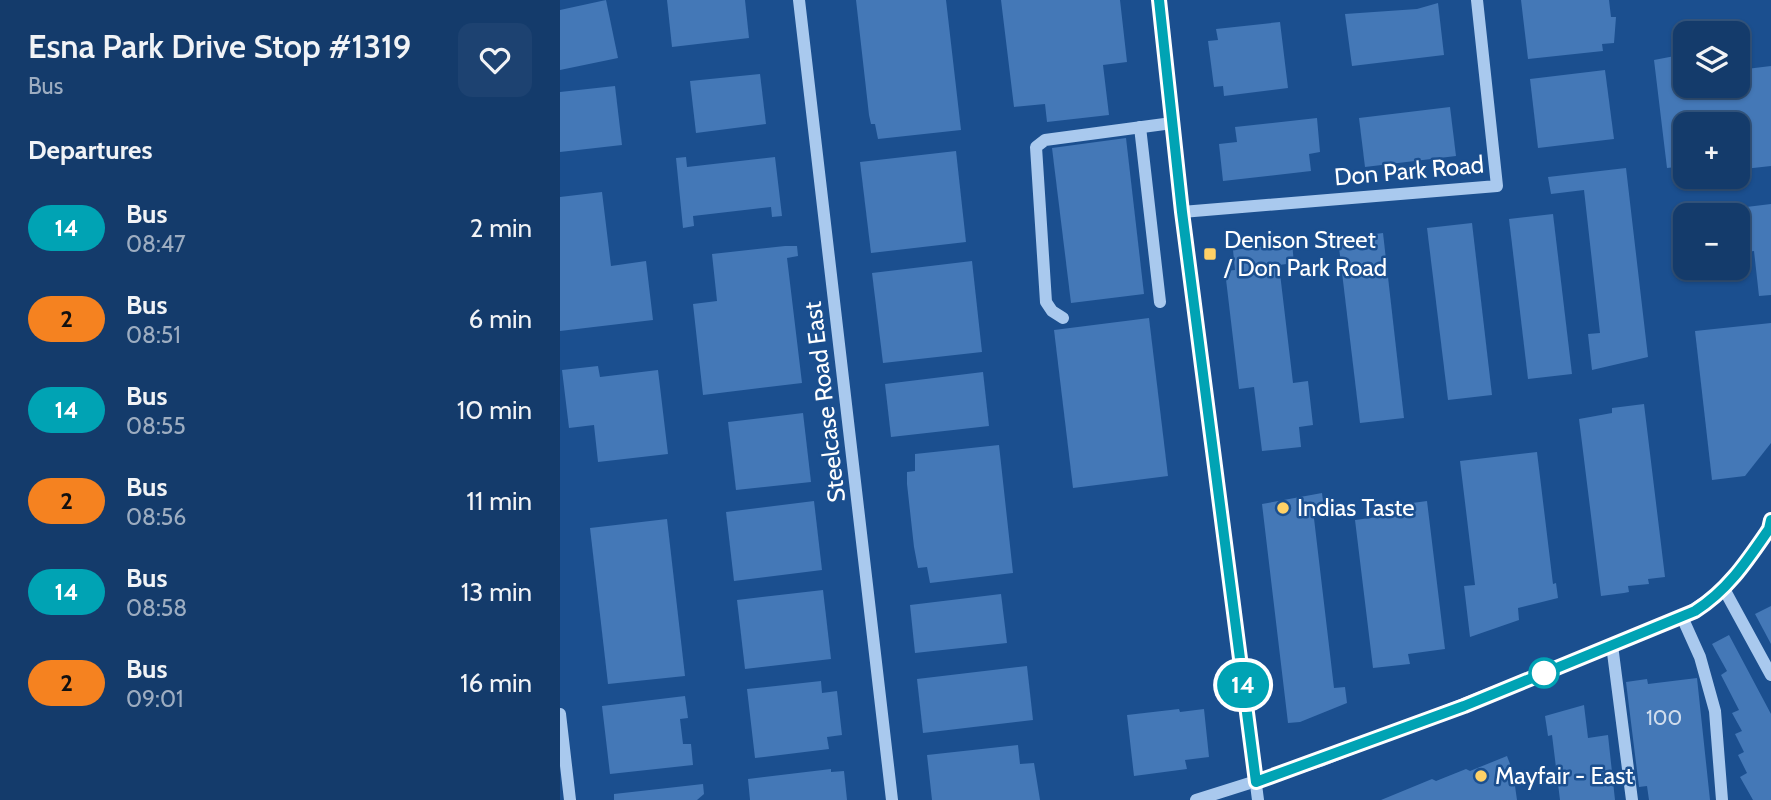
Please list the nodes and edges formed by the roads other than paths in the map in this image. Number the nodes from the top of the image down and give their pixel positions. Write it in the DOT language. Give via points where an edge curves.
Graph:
graph roads {
  1 [pos="799,0"];
  2 [pos="1159,0"];
  3 [pos="1477,0"];
  4 [pos="1172,122"];
  5 [pos="1140,127"];
  6 [pos="1182,212"];
  7 [pos="1160,302"];
  8 [pos="1063,318"];
  9 [pos="1770,526"];
  10 [pos="1724,589"];
  11 [pos="1682,617"];
  12 [pos="1612,645"];
  13 [pos="1771,675"];
  14 [pos="560,715"];
  15 [pos="1256,782"];
  16 [pos="570,800"];
  17 [pos="892,800"];
  18 [pos="1196,800"];
  19 [pos="1258,800"];
  20 [pos="1632,800"];
  21 [pos="1722,800"];
  1 -- 17 [label="street, Steelcase Road East"];
  2 -- 4 [label="street"];
  3 -- 6 [label="street, Don Park Road" via="1497,186"];
  4 -- 5 [label="street"];
  4 -- 6 [label="street"];
  5 -- 7 [label="street"];
  5 -- 8 [label="street" via="1045,140 1036,147 1046,302"];
  6 -- 15 [label="street"];
  9 -- 10 [label="street"];
  10 -- 11 [label="street"];
  10 -- 13 [label="street"];
  11 -- 12 [label="street"];
  11 -- 21 [label="street" via="1700,657 1715,711"];
  12 -- 15 [label="street" via="1464,706"];
  12 -- 20 [label="street"];
  14 -- 16 [label="street"];
  15 -- 18 [label="street"];
  15 -- 19 [label="street"];
}
